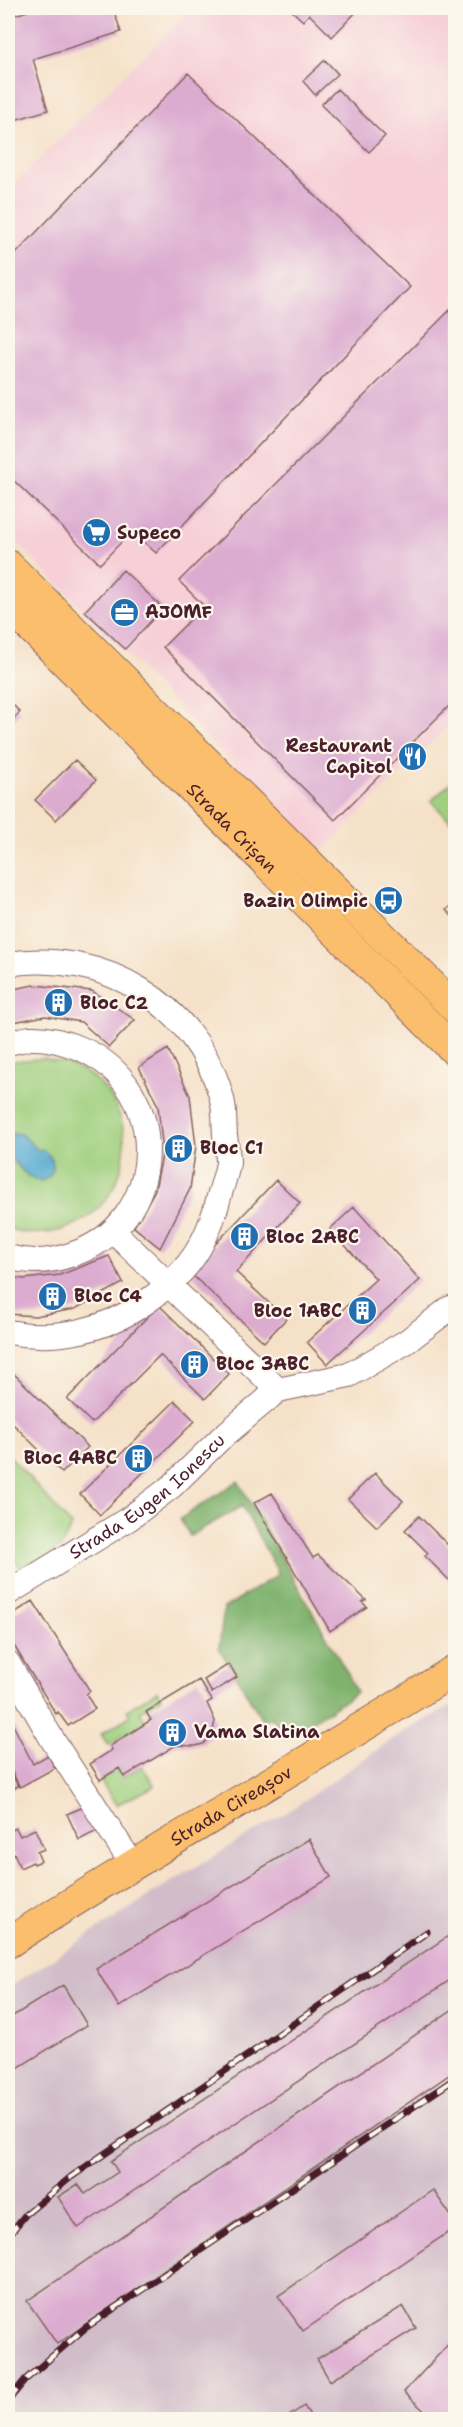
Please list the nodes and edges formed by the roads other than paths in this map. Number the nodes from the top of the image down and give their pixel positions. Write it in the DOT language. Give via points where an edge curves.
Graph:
graph roads {
  1 [pos="8,565"];
  2 [pos="8,605"];
  3 [pos="8,964"];
  4 [pos="456,1009"];
  5 [pos="8,1043"];
  6 [pos="456,1052"];
  7 [pos="113,1232"];
  8 [pos="8,1257"];
  9 [pos="169,1286"];
  10 [pos="456,1309"];
  11 [pos="8,1332"];
  12 [pos="278,1390"];
  13 [pos="8,1593"];
  14 [pos="8,1662"];
  15 [pos="456,1669"];
  16 [pos="132,1864"];
  17 [pos="8,1943"];
  1 -- 4 [label="main road, Strada Crișan"];
  2 -- 6 [label="main road, Strada Crișan"];
  3 -- 9 [label="street" via="33,960 76,964 119,977 161,1004 184,1027 207,1061 222,1099 228,1163 212,1226 194,1258"];
  5 -- 7 [label="street" via="30,1038 63,1041 93,1054 119,1075 135,1099 145,1126 148,1155 143,1183 131,1209"];
  7 -- 8 [label="street" via="86,1251 54,1260 20,1261"];
  7 -- 9 [label="street"];
  9 -- 11 [label="street" via="125,1317 79,1333 30,1336"];
  9 -- 12 [label="street"];
  10 -- 12 [label="street, Strada Eugen Ionescu" via="450,1308 406,1342 349,1375"];
  12 -- 13 [label="street, Strada Eugen Ionescu" via="130,1518"];
  14 -- 16 [label="street"];
  15 -- 16 [label="main road, Strada Cireașov"];
  16 -- 17 [label="main road, Strada Cireașov"];
}
